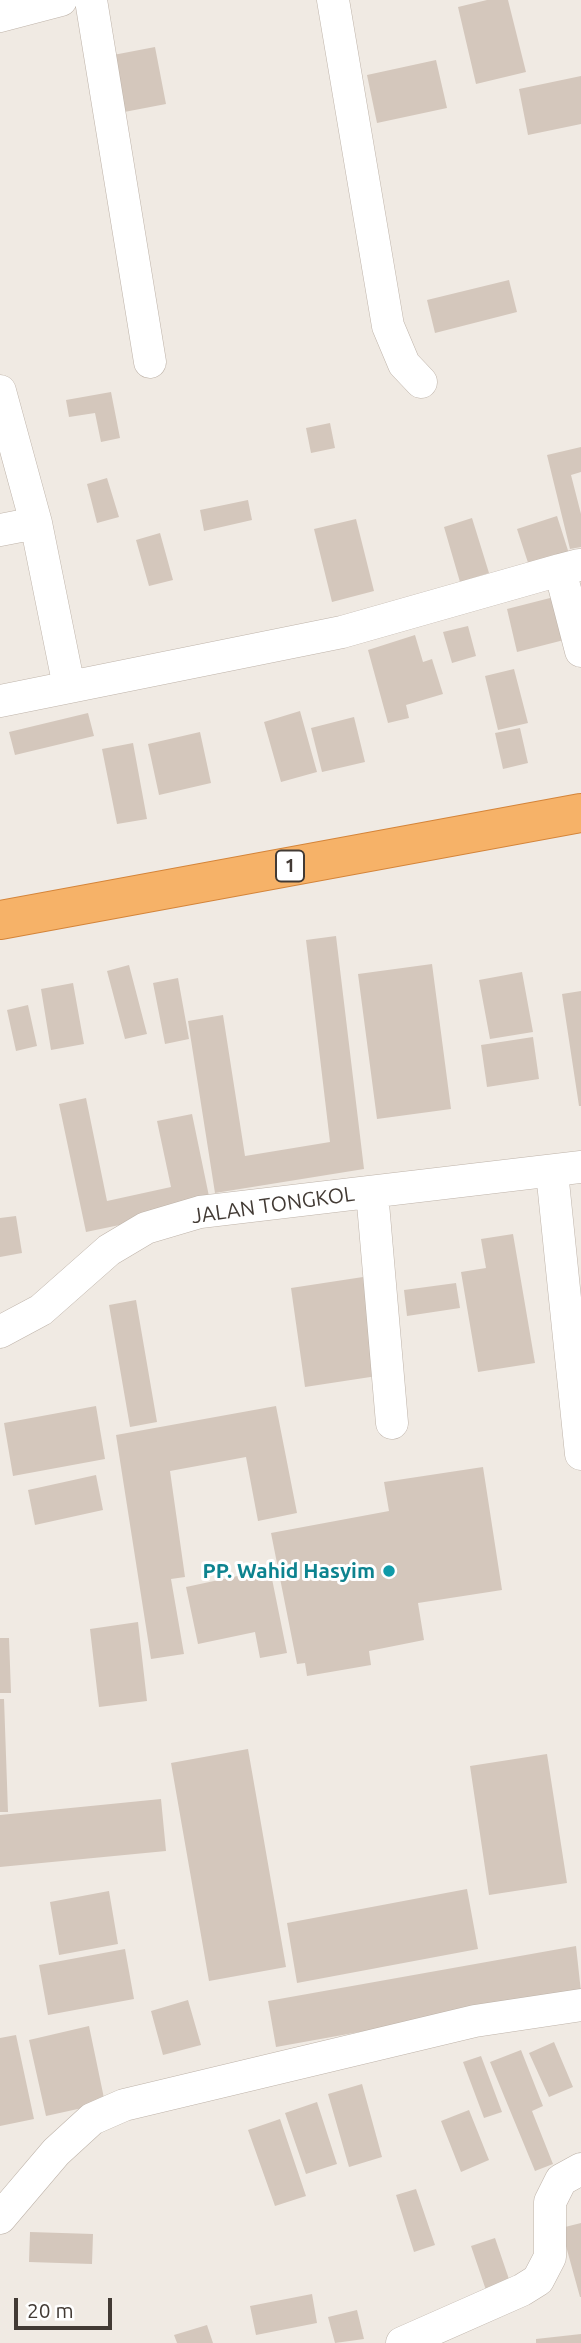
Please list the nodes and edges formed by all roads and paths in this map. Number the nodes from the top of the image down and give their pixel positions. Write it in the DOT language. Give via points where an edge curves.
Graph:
graph roads {
  1 [pos="61,0"];
  2 [pos="91,0"];
  3 [pos="333,0"];
  4 [pos="0,16"];
  5 [pos="150,362"];
  6 [pos="421,382"];
  7 [pos="0,391"];
  8 [pos="36,523"];
  9 [pos="0,530"];
  10 [pos="571,567"];
  11 [pos="581,651"];
  12 [pos="69,687"];
  13 [pos="0,701"];
  14 [pos="581,813"];
  15 [pos="0,919"];
  16 [pos="566,1169"];
  17 [pos="372,1192"];
  18 [pos="0,1332"];
  19 [pos="392,1423"];
  20 [pos="580,1441"];
  21 [pos="581,2005"];
  22 [pos="581,2169"];
  23 [pos="0,2218"];
  24 [pos="401,2343"];
  1 -- 4 [label="street"];
  2 -- 5 [label="street"];
  3 -- 6 [label="street" via="388,326 404,364"];
  7 -- 8 [label="street"];
  8 -- 9 [label="street"];
  8 -- 12 [label="street"];
  10 -- 11 [label="street"];
  10 -- 12 [label="street" via="342,632"];
  12 -- 13 [label="street"];
  14 -- 15 [label="highway, 1"];
  16 -- 17 [label="street, JALAN TONGKOL"];
  16 -- 20 [label="street"];
  17 -- 18 [label="street, JALAN TONGKOL" via="200,1212 146,1228 109,1250 41,1310"];
  17 -- 19 [label="street"];
  21 -- 23 [label="street" via="475,2021 124,2105 92,2119"];
  22 -- 24 [label="street" via="561,2180 550,2202 550,2257 538,2280"];
}
